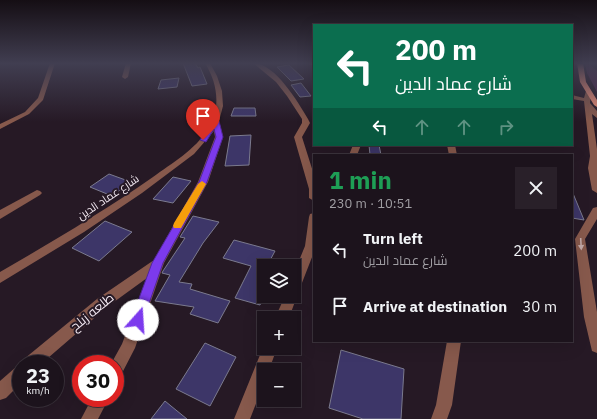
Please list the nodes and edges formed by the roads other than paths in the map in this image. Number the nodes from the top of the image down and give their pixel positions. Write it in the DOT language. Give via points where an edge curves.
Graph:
graph roads {
  1 [pos="46,83"];
  2 [pos="217,83"];
  3 [pos="280,83"];
  4 [pos="582,83"];
  5 [pos="588,92"];
  6 [pos="573,97"];
  7 [pos="587,102"];
  8 [pos="597,105"];
  9 [pos="597,116"];
  10 [pos="216,121"];
  11 [pos="597,124"];
  12 [pos="0,127"];
  13 [pos="596,157"];
  14 [pos="313,186"];
  15 [pos="597,190"];
  16 [pos="37,193"];
  17 [pos="597,210"];
  18 [pos="0,215"];
  19 [pos="313,226"];
  20 [pos="311,243"];
  21 [pos="158,263"];
  22 [pos="301,269"];
  23 [pos="0,278"];
  24 [pos="454,342"];
  25 [pos="597,346"];
  26 [pos="40,355"];
  27 [pos="124,355"];
  28 [pos="267,355"];
  29 [pos="12,381"];
  30 [pos="0,392"];
  31 [pos="96,407"];
  32 [pos="89,419"];
  33 [pos="242,419"];
  34 [pos="439,419"];
  1 -- 12 [label="street" via="41,99 27,113"];
  2 -- 10 [label="street" via="220,108"];
  3 -- 14 [label="street" via="305,119 306,123 298,137"];
  4 -- 5 [label="main road"];
  5 -- 7 [label="street"];
  5 -- 8 [label="main road"];
  6 -- 7 [label="street"];
  7 -- 9 [label="street"];
  7 -- 13 [label="street"];
  10 -- 21 [label="street" via="219,137 203,182"];
  10 -- 23 [label="street, شارع عماد الدين" via="194,150 138,192"];
  11 -- 13 [label="street" via="591,131"];
  13 -- 15 [label="street" via="592,168"];
  16 -- 18 [label="street"];
  17 -- 25 [label="street, one-way" via="580,239"];
  19 -- 20 [label="street"];
  20 -- 22 [label="street"];
  21 -- 26 [label="street, طلعه زبلح" via="102,303"];
  21 -- 27 [label="street"];
  24 -- 34 [label="street" via="444,405"];
  28 -- 33 [label="street"];
  29 -- 30 [label="street"];
  31 -- 32 [label="street"];
}
